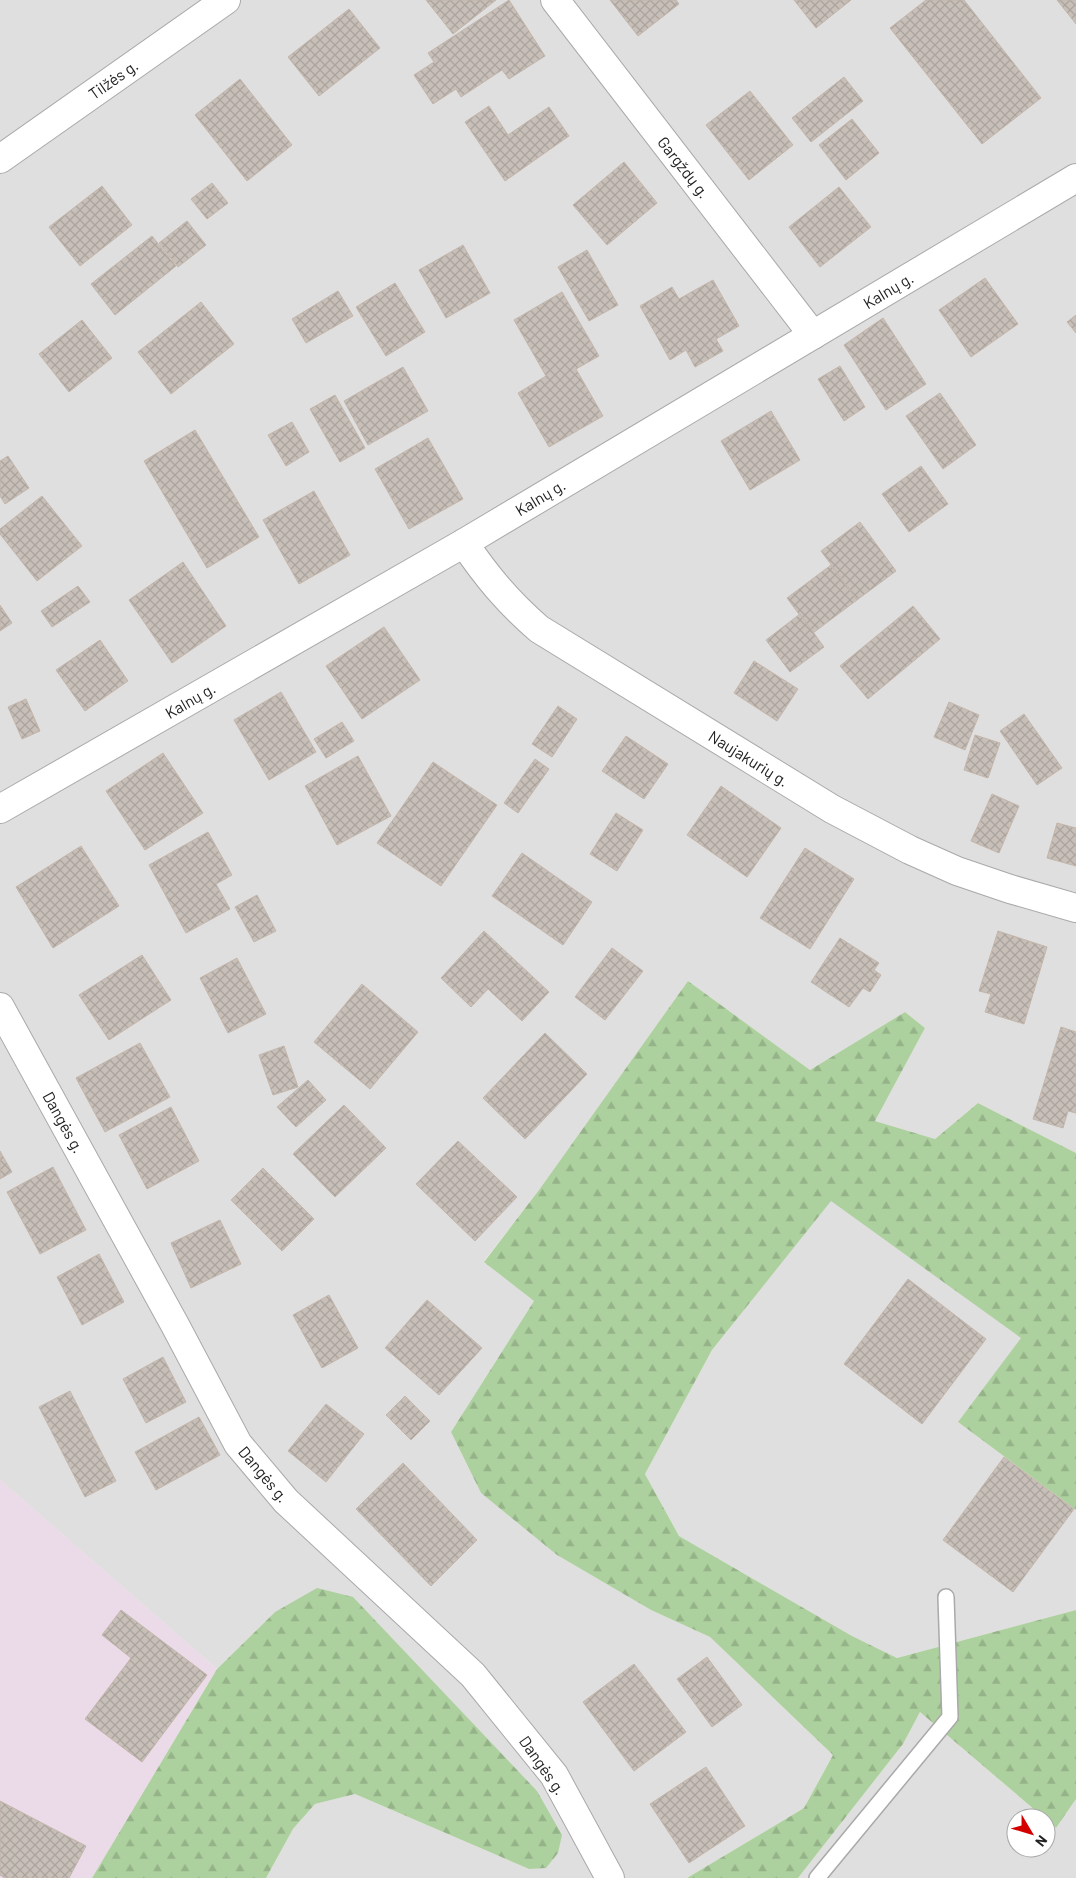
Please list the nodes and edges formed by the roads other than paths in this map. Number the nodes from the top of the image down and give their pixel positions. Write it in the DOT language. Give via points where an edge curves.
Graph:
graph roads {
  1 [pos="226,0"];
  2 [pos="555,0"];
  3 [pos="0,159"];
  4 [pos="1076,178"];
  5 [pos="813,335"];
  6 [pos="464,542"];
  7 [pos="0,809"];
  8 [pos="1076,908"];
  9 [pos="0,1007"];
  10 [pos="946,1597"];
  11 [pos="610,1878"];
  12 [pos="817,1878"];
  1 -- 3 [label="street, Tilžės g."];
  2 -- 5 [label="street, Gargždų g."];
  4 -- 5 [label="street, Kalnų g."];
  5 -- 6 [label="street, Kalnų g."];
  6 -- 7 [label="street, Kalnų g."];
  6 -- 8 [label="street, Naujakurių g." via="488,577 539,629 832,809 958,871"];
  9 -- 11 [label="street, Dangės g." via="238,1444 286,1501 473,1675 554,1775"];
  10 -- 12 [label="lane" via="950,1717"];
}
